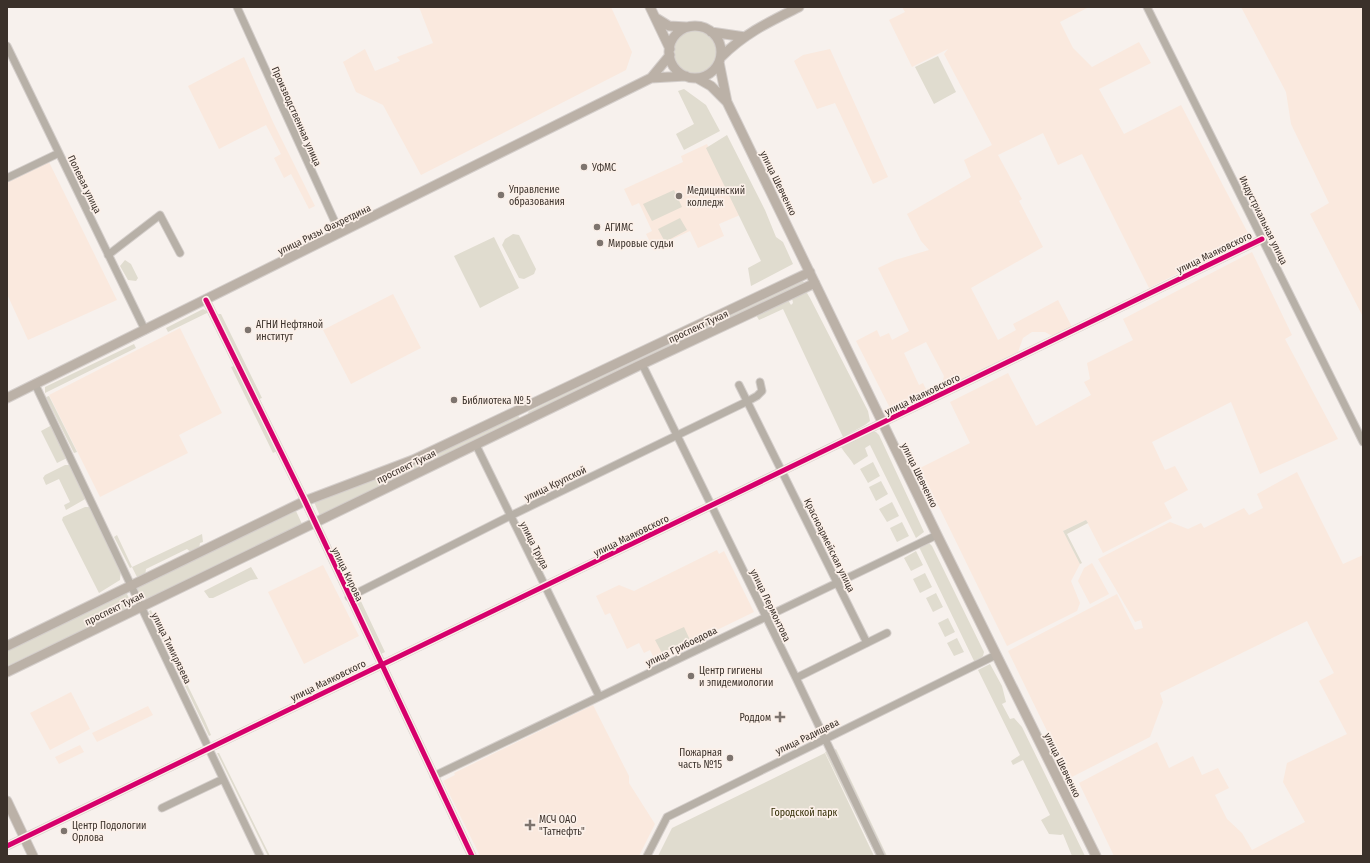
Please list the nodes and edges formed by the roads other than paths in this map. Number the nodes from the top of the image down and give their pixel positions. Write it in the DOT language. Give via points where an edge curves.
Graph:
graph roads {
  1 [pos="237,7"];
  2 [pos="650,7"];
  3 [pos="799,7"];
  4 [pos="1147,7"];
  5 [pos="655,17"];
  6 [pos="688,27"];
  7 [pos="711,32"];
  8 [pos="744,37"];
  9 [pos="7,46"];
  10 [pos="670,52"];
  11 [pos="720,60"];
  12 [pos="686,76"];
  13 [pos="651,78"];
  14 [pos="696,78"];
  15 [pos="727,102"];
  16 [pos="59,153"];
  17 [pos="7,178"];
  18 [pos="340,233"];
  19 [pos="1262,239"];
  20 [pos="180,253"];
  21 [pos="108,255"];
  22 [pos="810,272"];
  23 [pos="815,283"];
  24 [pos="206,300"];
  25 [pos="689,329"];
  26 [pos="145,330"];
  27 [pos="694,339"];
  28 [pos="642,364"];
  29 [pos="760,382"];
  30 [pos="35,384"];
  31 [pos="739,385"];
  32 [pos="7,398"];
  33 [pos="748,401"];
  34 [pos="524,408"];
  35 [pos="529,419"];
  36 [pos="883,423"];
  37 [pos="676,435"];
  38 [pos="1363,442"];
  39 [pos="476,444"];
  40 [pos="783,471"];
  41 [pos="305,502"];
  42 [pos="711,505"];
  43 [pos="510,516"];
  44 [pos="314,524"];
  45 [pos="937,534"];
  46 [pos="837,581"];
  47 [pos="545,586"];
  48 [pos="132,587"];
  49 [pos="349,597"];
  50 [pos="141,607"];
  51 [pos="765,617"];
  52 [pos="887,633"];
  53 [pos="867,643"];
  54 [pos="7,646"];
  55 [pos="996,655"];
  56 [pos="380,664"];
  57 [pos="7,672"];
  58 [pos="796,678"];
  59 [pos="598,696"];
  60 [pos="825,739"];
  61 [pos="209,748"];
  62 [pos="434,776"];
  63 [pos="223,779"];
  64 [pos="7,801"];
  65 [pos="162,808"];
  66 [pos="25,837"];
  67 [pos="7,846"];
  68 [pos="33,856"];
  69 [pos="260,856"];
  70 [pos="472,856"];
  71 [pos="647,856"];
  72 [pos="881,856"];
  73 [pos="1096,856"];
  1 -- 18 [label="street, Производственная улица"];
  2 -- 5 [label="main road"];
  3 -- 8 [label="main road" via="754,29"];
  4 -- 19 [label="street, Индустриальная улица"];
  5 -- 6 [label="main road" via="669,26"];
  5 -- 10 [label="main road"];
  6 -- 7 [label="main road" via="700,27"];
  6 -- 10 [label="main road" via="674,38"];
  7 -- 8 [label="main road"];
  7 -- 11 [label="main road" via="720,43"];
  8 -- 11 [label="main road"];
  9 -- 16 [label="street, Полевая улица"];
  10 -- 12 [label="main road" via="675,68"];
  10 -- 13 [label="main road"];
  11 -- 14 [label="main road" via="710,73"];
  11 -- 15 [label="main road"];
  12 -- 13 [label="main road"];
  12 -- 14 [label="main road"];
  13 -- 18 [label="main road, улица Ризы Фахретдина"];
  14 -- 15 [label="main road" via="711,86"];
  15 -- 22 [label="main road, улица Шевченко"];
  16 -- 17 [label="street"];
  16 -- 21 [label="street, Полевая улица"];
  18 -- 24 [label="main road, улица Ризы Фахретдина"];
  19 -- 36 [label="street, улица Маяковского"];
  19 -- 38 [label="street, Индустриальная улица"];
  20 -- 21 [label="street" via="160,215"];
  21 -- 26 [label="street, Полевая улица"];
  22 -- 23 [label="main road, улица Шевченко"];
  22 -- 25 [label="main road, проспект Тукая"];
  23 -- 27 [label="main road, проспект Тукая"];
  23 -- 36 [label="main road, улица Шевченко"];
  24 -- 26 [label="main road, улица Ризы Фахретдина"];
  24 -- 41 [label="street, улица Кирова"];
  25 -- 27 [label="street"];
  25 -- 34 [label="main road, проспект Тукая"];
  26 -- 30 [label="main road, улица Ризы Фахретдина"];
  27 -- 28 [label="main road, проспект Тукая"];
  28 -- 35 [label="main road, проспект Тукая"];
  28 -- 37 [label="street, улица Лермонтова"];
  29 -- 33 [label="street, улица Крупской" via="762,391"];
  30 -- 32 [label="main road, улица Ризы Фахретдина"];
  30 -- 48 [label="street, улица Тимирязева"];
  31 -- 33 [label="street, Красноармейская улица"];
  33 -- 37 [label="street, улица Крупской"];
  33 -- 40 [label="street, Красноармейская улица"];
  34 -- 35 [label="street"];
  34 -- 41 [label="main road, проспект Тукая" via="413,460"];
  35 -- 39 [label="main road, проспект Тукая"];
  36 -- 40 [label="street, улица Маяковского"];
  36 -- 45 [label="main road, улица Шевченко"];
  37 -- 42 [label="street, улица Лермонтова"];
  37 -- 43 [label="street, улица Крупской"];
  39 -- 43 [label="street, улица Труда"];
  39 -- 44 [label="main road, проспект Тукая"];
  40 -- 42 [label="street, улица Маяковского"];
  40 -- 46 [label="street, Красноармейская улица"];
  41 -- 44 [label="street, улица Кирова"];
  41 -- 48 [label="main road, проспект Тукая"];
  42 -- 47 [label="street, улица Маяковского"];
  42 -- 51 [label="street, улица Лермонтова"];
  43 -- 47 [label="street, улица Труда"];
  43 -- 49 [label="street, улица Крупской"];
  44 -- 49 [label="street, улица Кирова"];
  44 -- 50 [label="main road, проспект Тукая"];
  45 -- 46 [label="street, улица Грибоедова"];
  45 -- 55 [label="main road, улица Шевченко"];
  46 -- 51 [label="street, улица Грибоедова"];
  46 -- 53 [label="street, Красноармейская улица"];
  47 -- 56 [label="street, улица Маяковского"];
  47 -- 59 [label="street, улица Труда"];
  48 -- 50 [label="street, улица Тимирязева"];
  48 -- 54 [label="main road, проспект Тукая"];
  49 -- 56 [label="street, улица Кирова"];
  50 -- 57 [label="main road, проспект Тукая"];
  50 -- 61 [label="street, улица Тимирязева"];
  51 -- 58 [label="street, улица Лермонтова"];
  51 -- 59 [label="street, улица Грибоедова"];
  52 -- 53 [label="street"];
  53 -- 58 [label="street"];
  55 -- 60 [label="street, улица Радищева"];
  55 -- 73 [label="main road, улица Шевченко"];
  56 -- 61 [label="street, улица Маяковского"];
  56 -- 62 [label="street, улица Кирова"];
  58 -- 60 [label="street, улица Лермонтова"];
  59 -- 62 [label="street, улица Грибоедова"];
  60 -- 71 [label="street, улица Радищева" via="667,817"];
  60 -- 72 [label="street, улица Лермонтова"];
  61 -- 63 [label="street, улица Тимирязева"];
  61 -- 66 [label="street, улица Маяковского"];
  62 -- 70 [label="street, улица Кирова"];
  63 -- 65 [label="street"];
  63 -- 69 [label="street, улица Тимирязева"];
  64 -- 66 [label="main road"];
  66 -- 67 [label="street, улица Маяковского"];
  66 -- 68 [label="main road"];
}
